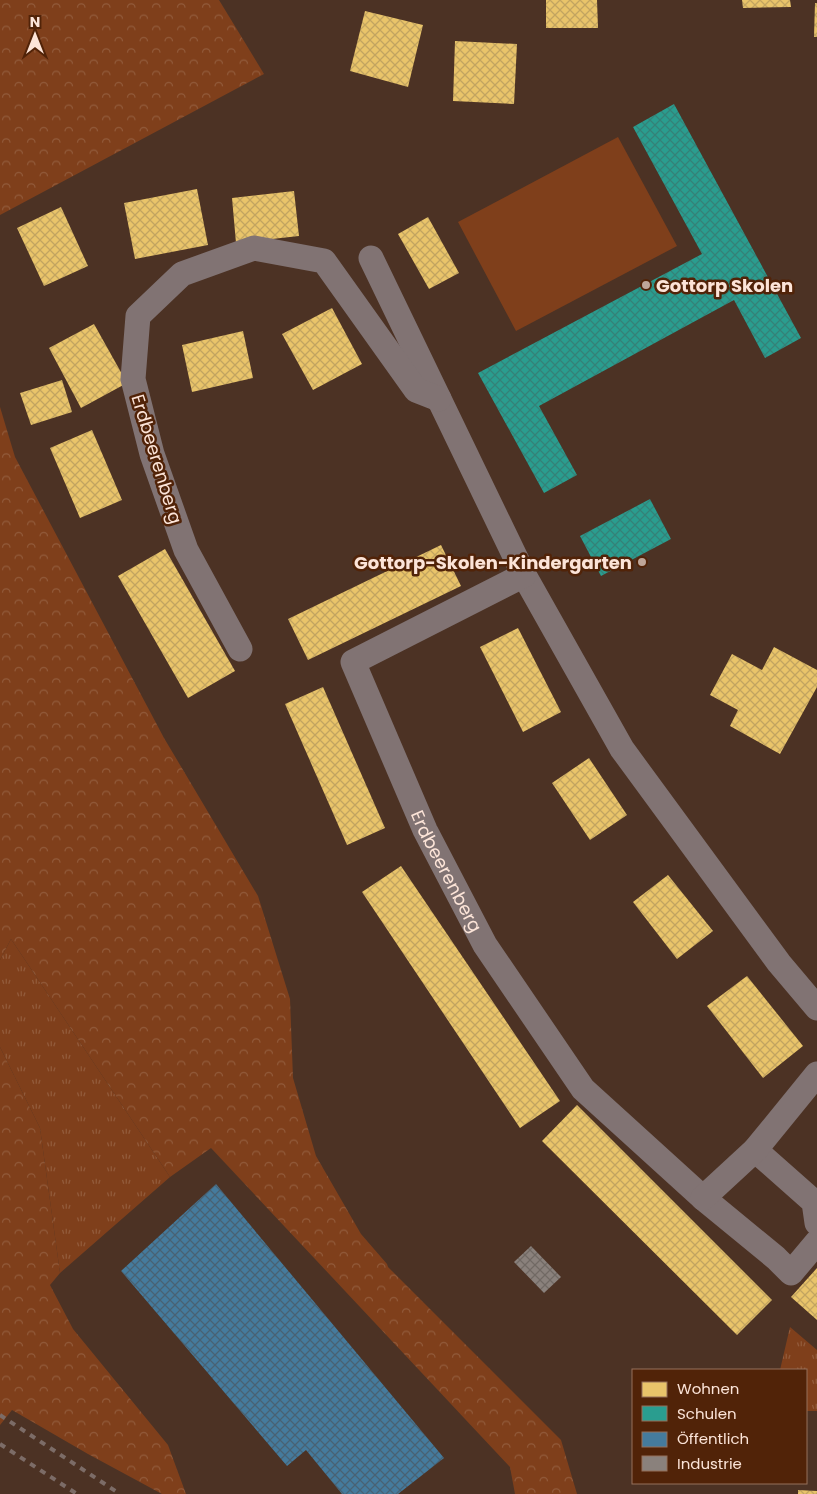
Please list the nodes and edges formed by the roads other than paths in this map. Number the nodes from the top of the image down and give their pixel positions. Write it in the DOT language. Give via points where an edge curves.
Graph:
graph roads {
  1 [pos="371,258"];
  2 [pos="439,399"];
  3 [pos="524,575"];
  4 [pos="240,649"];
  5 [pos="817,1008"];
  6 [pos="817,1074"];
  7 [pos="755,1150"];
  8 [pos="702,1198"];
  9 [pos="817,1223"];
  10 [pos="817,1242"];
  1 -- 2 [label="street"];
  2 -- 3 [label="street"];
  2 -- 4 [label="street, Erdbeerenberg" via="416,390 324,261 254,248 182,274 138,316 133,380 152,454 186,550"];
  3 -- 5 [label="street" via="622,749 779,963"];
  3 -- 8 [label="street, Erdbeerenberg" via="354,662 425,830 485,945 583,1089"];
  6 -- 7 [label="street"];
  7 -- 8 [label="street"];
  7 -- 9 [label="street" via="814,1202"];
  8 -- 10 [label="street, Erdbeerenberg" via="790,1273"];
}
